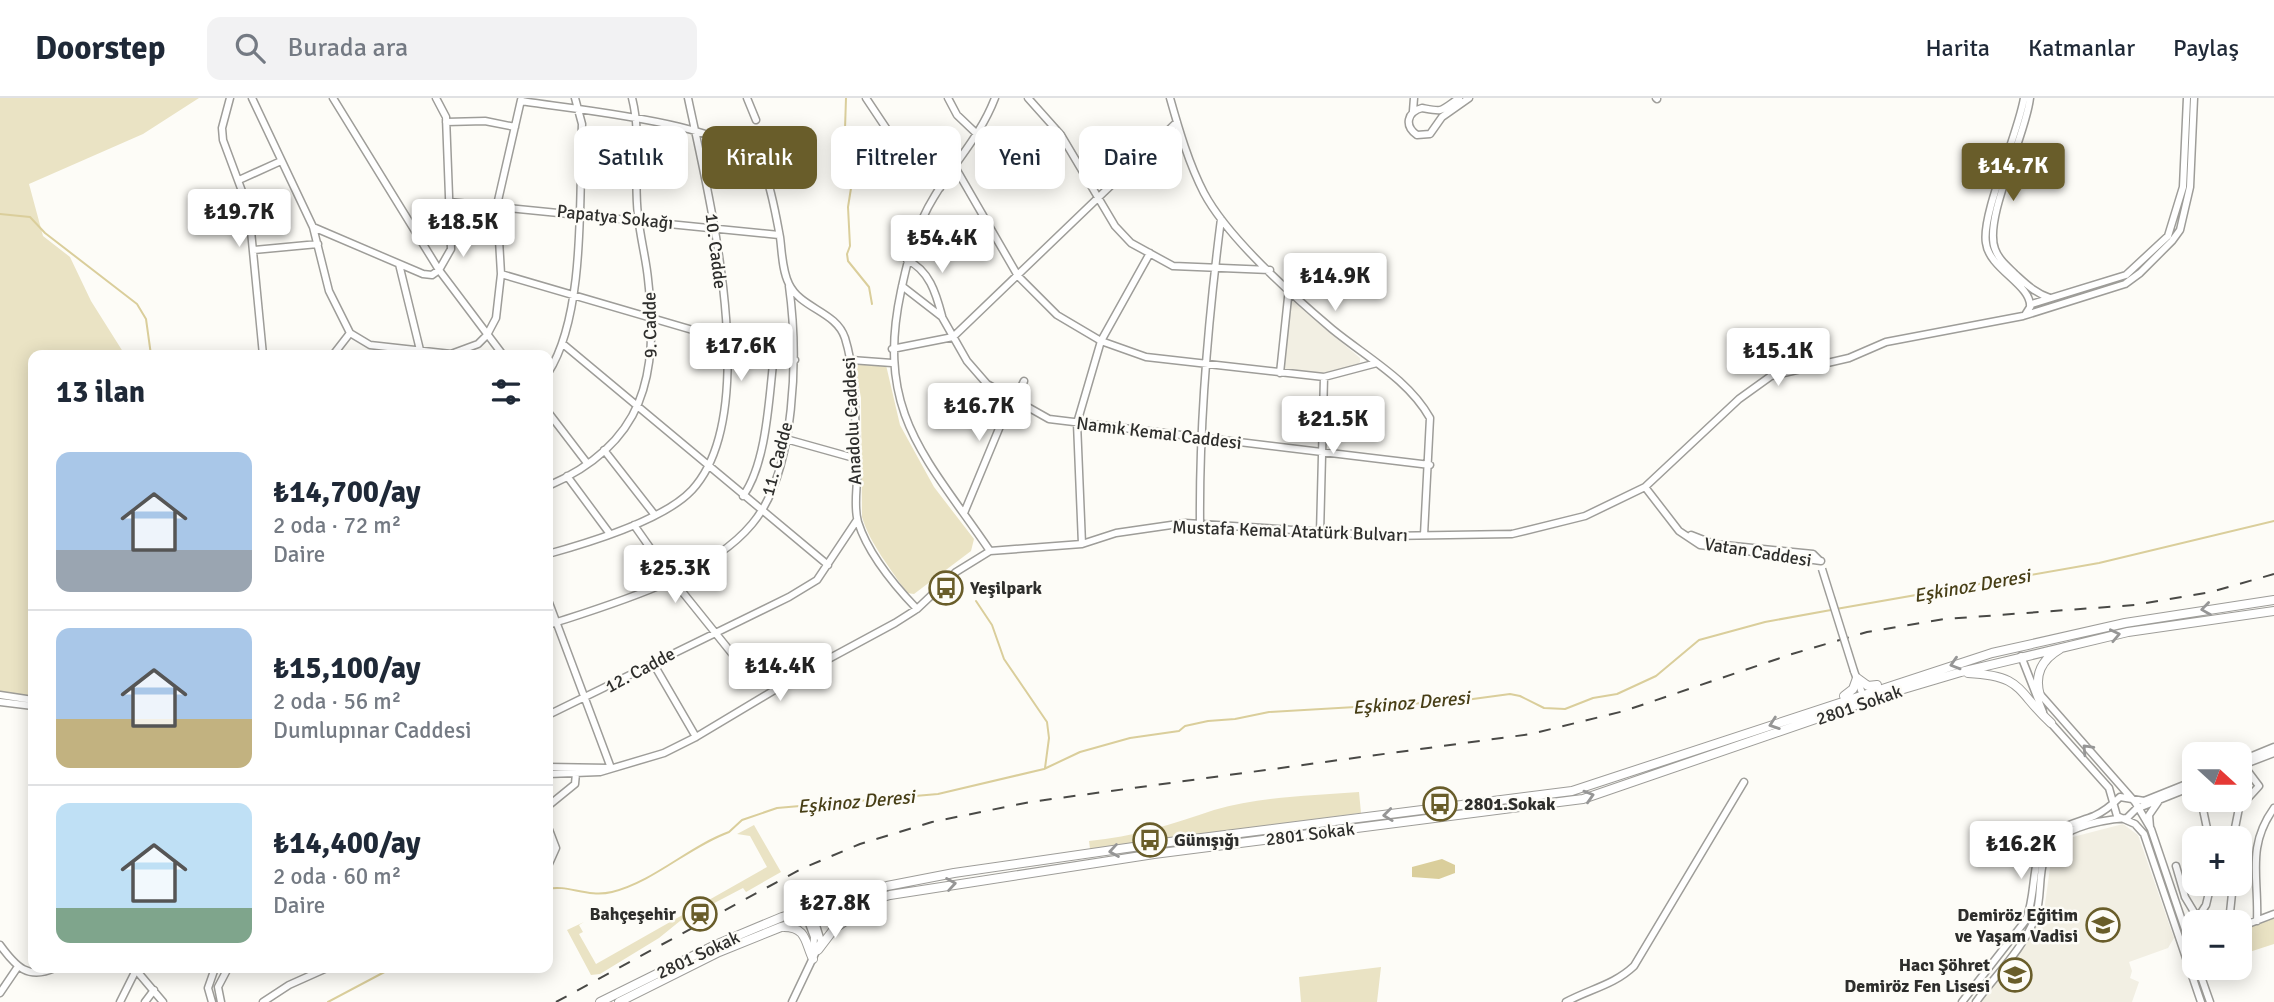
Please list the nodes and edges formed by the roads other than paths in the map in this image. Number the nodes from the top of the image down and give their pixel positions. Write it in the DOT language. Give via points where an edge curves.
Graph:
graph roads {
  1 [pos="233,98"];
  2 [pos="250,98"];
  3 [pos="333,98"];
  4 [pos="436,98"];
  5 [pos="575,98"];
  6 [pos="632,98"];
  7 [pos="688,98"];
  8 [pos="747,98"];
  9 [pos="866,98"];
  10 [pos="948,98"];
  11 [pos="995,98"];
  12 [pos="1028,98"];
  13 [pos="1170,98"];
  14 [pos="1414,98"];
  15 [pos="1421,98"];
  16 [pos="1459,98"];
  17 [pos="1469,98"];
  18 [pos="2024,98"];
  19 [pos="2030,98"];
  20 [pos="2188,98"];
  21 [pos="2194,98"];
  22 [pos="520,100"];
  23 [pos="580,111"];
  24 [pos="1413,111"];
  25 [pos="1430,111"];
  26 [pos="637,119"];
  27 [pos="756,120"];
  28 [pos="446,122"];
  29 [pos="1177,122"];
  30 [pos="885,126"];
  31 [pos="982,126"];
  32 [pos="1436,126"];
  33 [pos="515,127"];
  34 [pos="695,130"];
  35 [pos="975,132"];
  36 [pos="975,139"];
  37 [pos="961,159"];
  38 [pos="281,161"];
  39 [pos="961,177"];
  40 [pos="239,180"];
  41 [pos="939,189"];
  42 [pos="1098,198"];
  43 [pos="449,202"];
  44 [pos="497,205"];
  45 [pos="578,213"];
  46 [pos="638,219"];
  47 [pos="1221,219"];
  48 [pos="715,226"];
  49 [pos="313,227"];
  50 [pos="779,235"];
  51 [pos="318,244"];
  52 [pos="253,250"];
  53 [pos="1150,253"];
  54 [pos="907,260"];
  55 [pos="399,264"];
  56 [pos="1214,267"];
  57 [pos="439,270"];
  58 [pos="1271,271"];
  59 [pos="501,274"];
  60 [pos="1018,276"];
  61 [pos="902,285"];
  62 [pos="789,286"];
  63 [pos="1289,288"];
  64 [pos="574,295"];
  65 [pos="2052,299"];
  66 [pos="2030,307"];
  67 [pos="2023,316"];
  68 [pos="942,317"];
  69 [pos="651,318"];
  70 [pos="350,333"];
  71 [pos="487,335"];
  72 [pos="953,337"];
  73 [pos="726,341"];
  74 [pos="1101,341"];
  75 [pos="563,344"];
  76 [pos="473,347"];
  77 [pos="892,349"];
  78 [pos="263,350"];
  79 [pos="337,350"];
  80 [pos="398,350"];
  81 [pos="420,350"];
  82 [pos="463,350"];
  83 [pos="474,350"];
  84 [pos="499,350"];
  85 [pos="774,355"];
  86 [pos="795,360"];
  87 [pos="851,360"];
  88 [pos="1205,361"];
  89 [pos="553,363"];
  90 [pos="892,363"];
  91 [pos="1377,363"];
  92 [pos="1280,373"];
  93 [pos="1324,377"];
  94 [pos="1024,381"];
  95 [pos="1014,402"];
  96 [pos="637,408"];
  97 [pos="553,419"];
  98 [pos="1077,423"];
  99 [pos="1199,438"];
  100 [pos="786,439"];
  101 [pos="604,450"];
  102 [pos="1320,452"];
  103 [pos="855,458"];
  104 [pos="587,463"];
  105 [pos="1430,465"];
  106 [pos="708,467"];
  107 [pos="567,475"];
  108 [pos="553,483"];
  109 [pos="1647,485"];
  110 [pos="743,496"];
  111 [pos="762,511"];
  112 [pos="964,513"];
  113 [pos="654,514"];
  114 [pos="857,520"];
  115 [pos="634,525"];
  116 [pos="1200,525"];
  117 [pos="610,534"];
  118 [pos="1320,534"];
  119 [pos="1424,535"];
  120 [pos="1082,544"];
  121 [pos="990,551"];
  122 [pos="553,552"];
  123 [pos="828,565"];
  124 [pos="672,579"];
  125 [pos="2274,600"];
  126 [pos="917,610"];
  127 [pos="2274,611"];
  128 [pos="553,623"];
  129 [pos="553,625"];
  130 [pos="2101,628"];
  131 [pos="714,632"];
  132 [pos="2068,645"];
  133 [pos="2008,649"];
  134 [pos="2023,655"];
  135 [pos="653,663"];
  136 [pos="742,666"];
  137 [pos="1961,672"];
  138 [pos="1855,674"];
  139 [pos="1919,675"];
  140 [pos="0,695"];
  141 [pos="2040,696"];
  142 [pos="1864,698"];
  143 [pos="28,699"];
  144 [pos="584,700"];
  145 [pos="0,702"];
  146 [pos="28,705"];
  147 [pos="1816,709"];
  148 [pos="553,713"];
  149 [pos="2051,723"];
  150 [pos="696,737"];
  151 [pos="2274,747"];
  152 [pos="2274,753"];
  153 [pos="2252,760"];
  154 [pos="2252,762"];
  155 [pos="553,768"];
  156 [pos="611,768"];
  157 [pos="576,771"];
  158 [pos="553,773"];
  159 [pos="2252,778"];
  160 [pos="1744,782"];
  161 [pos="2182,788"];
  162 [pos="2182,789"];
  163 [pos="2252,794"];
  164 [pos="2133,800"];
  165 [pos="553,802"];
  166 [pos="2158,802"];
  167 [pos="2114,805"];
  168 [pos="2274,808"];
  169 [pos="2136,809"];
  170 [pos="2124,819"];
  171 [pos="2151,829"];
  172 [pos="2176,866"];
  173 [pos="882,897"];
  174 [pos="2192,910"];
  175 [pos="809,914"];
  176 [pos="2274,914"];
  177 [pos="2182,921"];
  178 [pos="2257,921"];
  179 [pos="2252,923"];
  180 [pos="781,927"];
  181 [pos="0,945"];
  182 [pos="818,950"];
  183 [pos="812,962"];
  184 [pos="17,968"];
  185 [pos="28,971"];
  186 [pos="134,973"];
  187 [pos="139,973"];
  188 [pos="213,973"];
  189 [pos="225,973"];
  190 [pos="316,973"];
  191 [pos="2202,980"];
  192 [pos="154,990"];
  193 [pos="0,993"];
  194 [pos="212,1000"];
  195 [pos="221,1000"];
  196 [pos="120,1002"];
  197 [pos="145,1002"];
  198 [pos="163,1002"];
  199 [pos="263,1002"];
  200 [pos="600,1002"];
  201 [pos="619,1002"];
  202 [pos="792,1002"];
  203 [pos="1566,1002"];
  204 [pos="1962,1002"];
  205 [pos="1976,1002"];
  206 [pos="2201,1002"];
  207 [pos="2210,1002"];
  1 -- 40 [label="street" via="222,128"];
  2 -- 38 [label="street"];
  3 -- 57 [label="street"];
  4 -- 28 [label="street"];
  5 -- 23 [label="street"];
  6 -- 26 [label="street, 9. Cadde"];
  7 -- 34 [label="street, 10. Cadde"];
  8 -- 27 [label="street"];
  9 -- 30 [label="street"];
  10 -- 35 [label="street"];
  11 -- 31 [label="street"];
  12 -- 42 [label="street" via="1061,135"];
  13 -- 29 [label="street"];
  14 -- 24 [label="street"];
  15 -- 25 [label="street"];
  16 -- 25 [label="street"];
  17 -- 32 [label="street"];
  18 -- 66 [label="street" via="1985,242 1992,259 2027,295"];
  19 -- 65 [label="street" via="1992,239 2001,261 2036,293"];
  20 -- 65 [label="street" via="2183,187 2168,236 2126,275"];
  21 -- 67 [label="street, Mustafa Kemal Atatürk Bulvarı" via="2190,187 2172,241 2125,284"];
  22 -- 23 [label="street"];
  22 -- 33 [label="street"];
  23 -- 26 [label="street"];
  23 -- 45 [label="street"];
  24 -- 25 [label="street"];
  24 -- 32 [label="street" via="1409,120 1413,132 1426,136"];
  25 -- 32 [label="street"];
  26 -- 34 [label="street"];
  26 -- 46 [label="street, 9. Cadde"];
  28 -- 33 [label="street"];
  28 -- 43 [label="street"];
  29 -- 42 [label="street"];
  29 -- 47 [label="street" via="1200,184"];
  33 -- 44 [label="street"];
  34 -- 48 [label="street, 10. Cadde"];
  34 -- 50 [label="street" via="756,155 764,169"];
  36 -- 37 [label="street"];
  38 -- 40 [label="street"];
  38 -- 49 [label="street"];
  39 -- 60 [label="street"];
  40 -- 52 [label="street" via="249,210"];
  41 -- 54 [label="street"];
  42 -- 53 [label="street" via="1131,243"];
  42 -- 60 [label="street"];
  43 -- 44 [label="street, Papatya Sokağı"];
  43 -- 57 [label="street" via="452,249"];
  44 -- 45 [label="street, Papatya Sokağı"];
  44 -- 59 [label="street"];
  45 -- 46 [label="street, Papatya Sokağı"];
  45 -- 64 [label="street"];
  46 -- 48 [label="street, Papatya Sokağı"];
  46 -- 69 [label="street, 9. Cadde"];
  47 -- 56 [label="street"];
  47 -- 58 [label="street"];
  48 -- 50 [label="street, Papatya Sokağı"];
  48 -- 73 [label="street, 10. Cadde"];
  49 -- 51 [label="street"];
  49 -- 55 [label="street"];
  50 -- 62 [label="street"];
  51 -- 52 [label="street"];
  51 -- 70 [label="street" via="329,290"];
  52 -- 78 [label="street"];
  53 -- 56 [label="street" via="1173,266"];
  53 -- 74 [label="street"];
  54 -- 61 [label="street"];
  54 -- 68 [label="street" via="924,272 937,295"];
  55 -- 57 [label="street" via="427,275"];
  55 -- 81 [label="street"];
  56 -- 58 [label="street"];
  56 -- 88 [label="street"];
  57 -- 71 [label="street"];
  58 -- 63 [label="street"];
  59 -- 64 [label="street"];
  59 -- 71 [label="street" via="498,311"];
  60 -- 72 [label="street"];
  60 -- 74 [label="street" via="1057,315"];
  61 -- 68 [label="street, Namık Kemal Caddesi"];
  61 -- 77 [label="street"];
  62 -- 86 [label="street, 11. Cadde"];
  62 -- 87 [label="street, Anadolu Caddesi" via="838,324"];
  63 -- 91 [label="street"];
  63 -- 92 [label="street"];
  64 -- 69 [label="street"];
  64 -- 75 [label="street"];
  65 -- 66 [label="street"];
  66 -- 67 [label="street"];
  67 -- 109 [label="street, Mustafa Kemal Atatürk Bulvarı" via="1886,342 1849,358 1771,376 1739,399"];
  68 -- 72 [label="street, Namık Kemal Caddesi"];
  69 -- 73 [label="street"];
  69 -- 96 [label="street, 9. Cadde" via="651,369"];
  70 -- 79 [label="street"];
  70 -- 80 [label="street" via="370,345"];
  71 -- 76 [label="street"];
  71 -- 84 [label="street"];
  72 -- 77 [label="street"];
  72 -- 95 [label="street, Namık Kemal Caddesi" via="987,384"];
  73 -- 85 [label="street"];
  73 -- 106 [label="street, 10. Cadde" via="724,426"];
  74 -- 88 [label="street" via="1146,357"];
  74 -- 98 [label="street"];
  75 -- 89 [label="street"];
  75 -- 96 [label="street"];
  76 -- 82 [label="street"];
  76 -- 83 [label="street"];
  77 -- 90 [label="street"];
  85 -- 86 [label="street"];
  85 -- 110 [label="street" via="764,430 750,486"];
  86 -- 100 [label="street, 11. Cadde"];
  87 -- 90 [label="street"];
  87 -- 103 [label="street, Anadolu Caddesi"];
  88 -- 92 [label="street"];
  88 -- 99 [label="street"];
  90 -- 112 [label="street" via="912,435"];
  91 -- 93 [label="street"];
  91 -- 105 [label="street" via="1412,391 1430,418"];
  92 -- 93 [label="street"];
  93 -- 102 [label="street"];
  94 -- 95 [label="street"];
  95 -- 98 [label="street, Namık Kemal Caddesi" via="1049,419"];
  95 -- 112 [label="street" via="1010,402"];
  96 -- 101 [label="street, 9. Cadde"];
  96 -- 106 [label="street"];
  97 -- 104 [label="street"];
  98 -- 99 [label="street, Namık Kemal Caddesi"];
  98 -- 120 [label="street"];
  99 -- 102 [label="street, Namık Kemal Caddesi"];
  99 -- 116 [label="street"];
  100 -- 103 [label="street"];
  100 -- 111 [label="street, 11. Cadde"];
  101 -- 104 [label="street, 9. Cadde"];
  101 -- 113 [label="street"];
  102 -- 105 [label="street, Namık Kemal Caddesi"];
  102 -- 118 [label="street"];
  103 -- 114 [label="street, Anadolu Caddesi"];
  104 -- 107 [label="street, 9. Cadde"];
  105 -- 119 [label="street"];
  106 -- 110 [label="street"];
  106 -- 113 [label="street, 10. Cadde" via="692,491"];
  107 -- 108 [label="street, 9. Cadde"];
  107 -- 117 [label="street"];
  109 -- 119 [label="street, Mustafa Kemal Atatürk Bulvarı" via="1585,516 1512,534"];
  109 -- 138 [label="street, Vatan Caddesi, bridge" via="1679,531 1700,545 1821,565"];
  110 -- 111 [label="street"];
  111 -- 123 [label="street"];
  111 -- 124 [label="street, 11. Cadde" via="731,544"];
  112 -- 121 [label="street"];
  113 -- 115 [label="street, 10. Cadde"];
  114 -- 123 [label="street, 12. Cadde"];
  114 -- 126 [label="street, Anadolu Caddesi" via="890,577"];
  115 -- 117 [label="street, 10. Cadde"];
  115 -- 124 [label="street"];
  116 -- 118 [label="street, Mustafa Kemal Atatürk Bulvarı"];
  116 -- 120 [label="street, Mustafa Kemal Atatürk Bulvarı" via="1116,533"];
  117 -- 122 [label="street, 10. Cadde"];
  118 -- 119 [label="street, Mustafa Kemal Atatürk Bulvarı"];
  120 -- 121 [label="street, Mustafa Kemal Atatürk Bulvarı"];
  121 -- 126 [label="street, Mustafa Kemal Atatürk Bulvarı" via="956,572"];
  123 -- 131 [label="street, 12. Cadde" via="817,580 789,597"];
  124 -- 128 [label="street, 11. Cadde"];
  124 -- 131 [label="street"];
  125 -- 130 [label="main road, one-way"];
  126 -- 150 [label="street, Mustafa Kemal Atatürk Bulvarı"];
  132 -- 127 [label="main road, one-way"];
  129 -- 144 [label="street"];
  130 -- 133 [label="main road"];
  130 -- 134 [label="main road"];
  131 -- 135 [label="street, 12. Cadde"];
  131 -- 136 [label="street"];
  132 -- 134 [label="main road"];
  132 -- 141 [label="main road" via="2043,662 2038,674"];
  133 -- 134 [label="main road"];
  133 -- 139 [label="main road, one-way"];
  134 -- 137 [label="main road, 2801 Sokak"];
  134 -- 141 [label="street"];
  134 -- 149 [label="street" via="2030,685"];
  135 -- 144 [label="street, 12. Cadde"];
  135 -- 150 [label="street"];
  137 -- 142 [label="main road, 2801 Sokak"];
  137 -- 149 [label="main road" via="2011,680"];
  138 -- 139 [label="main road" via="1871,687"];
  138 -- 142 [label="street"];
  138 -- 147 [label="main road" via="1850,692"];
  139 -- 142 [label="main road, 2801 Sokak"];
  140 -- 143 [label="street"];
  164 -- 141 [label="street, one-way"];
  142 -- 147 [label="main road, 2801 Sokak"];
  173 -- 142 [label="main road, 2801 Sokak, one-way" via="1154,854 1583,799"];
  144 -- 148 [label="street, 12. Cadde"];
  144 -- 156 [label="street"];
  145 -- 146 [label="street"];
  147 -- 175 [label="main road, 2801 Sokak, one-way" via="1561,793 954,873 887,886"];
  149 -- 167 [label="street" via="2109,788"];
  150 -- 156 [label="street, Mustafa Kemal Atatürk Bulvarı" via="664,753"];
  151 -- 153 [label="street"];
  152 -- 154 [label="street"];
  155 -- 157 [label="street, Mustafa Kemal Atatürk Bulvarı"];
  156 -- 157 [label="street, Mustafa Kemal Atatürk Bulvarı"];
  157 -- 158 [label="street, Mustafa Kemal Atatürk Bulvarı"];
  157 -- 165 [label="street" via="575,784"];
  159 -- 163 [label="street" via="2259,786"];
  160 -- 203 [label="street" via="1634,966 1619,981"];
  161 -- 164 [label="street" via="2156,798"];
  162 -- 166 [label="street"];
  164 -- 167 [label="street" via="2123,796"];
  164 -- 169 [label="street"];
  166 -- 169 [label="street"];
  166 -- 171 [label="street" via="2149,815"];
  167 -- 170 [label="street" via="2115,813"];
  167 -- 204 [label="street" via="2063,826 2046,839 2026,919"];
  168 -- 178 [label="street" via="2256,842"];
  169 -- 170 [label="street"];
  169 -- 171 [label="street"];
  170 -- 205 [label="street" via="2064,835 2050,847 2044,857 2035,918"];
  170 -- 206 [label="street" via="2144,834"];
  171 -- 177 [label="street"];
  172 -- 174 [label="street"];
  173 -- 175 [label="main road, 2801 Sokak"];
  173 -- 182 [label="main road" via="845,919"];
  175 -- 180 [label="main road, 2801 Sokak"];
  175 -- 182 [label="street" via="821,936"];
  175 -- 183 [label="street" via="814,937"];
  175 -- 200 [label="main road, 2801 Sokak" via="715,945"];
  176 -- 178 [label="street"];
  178 -- 179 [label="street"];
  180 -- 183 [label="main road" via="805,935"];
  180 -- 201 [label="main road, 2801 Sokak"];
  181 -- 184 [label="street"];
  182 -- 183 [label="street"];
  183 -- 202 [label="street"];
  184 -- 185 [label="street"];
  184 -- 193 [label="street"];
  186 -- 196 [label="street"];
  187 -- 192 [label="street"];
  188 -- 194 [label="street" via="208,988"];
  189 -- 195 [label="street" via="218,987"];
  190 -- 199 [label="street"];
  191 -- 207 [label="street"];
  192 -- 197 [label="street"];
  192 -- 198 [label="street"];
}
